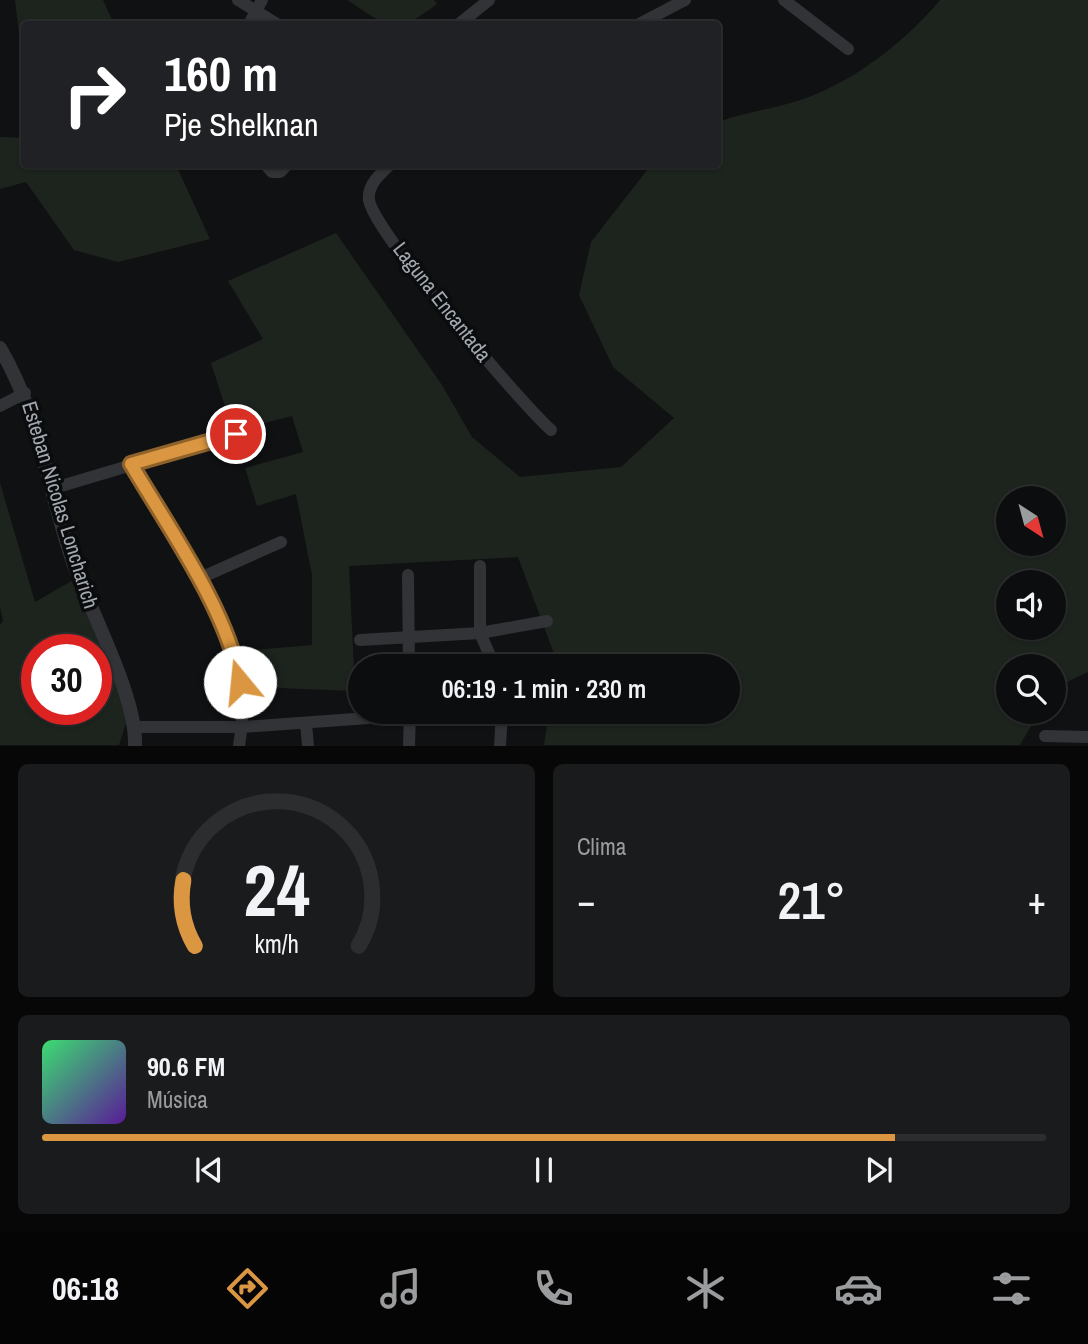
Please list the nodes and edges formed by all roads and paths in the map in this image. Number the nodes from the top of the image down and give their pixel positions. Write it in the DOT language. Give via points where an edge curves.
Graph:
graph roads {
  1 [pos="238,0"];
  2 [pos="489,0"];
  3 [pos="685,0"];
  4 [pos="784,0"];
  5 [pos="259,5"];
  6 [pos="251,21"];
  7 [pos="274,21"];
  8 [pos="463,21"];
  9 [pos="645,21"];
  10 [pos="848,49"];
  11 [pos="268,168"];
  12 [pos="284,168"];
  13 [pos="387,168"];
  14 [pos="0,348"];
  15 [pos="25,393"];
  16 [pos="0,406"];
  17 [pos="551,430"];
  18 [pos="236,434"];
  19 [pos="131,464"];
  20 [pos="51,489"];
  21 [pos="281,542"];
  22 [pos="480,566"];
  23 [pos="408,575"];
  24 [pos="198,579"];
  25 [pos="547,621"];
  26 [pos="480,633"];
  27 [pos="409,639"];
  28 [pos="360,640"];
  29 [pos="409,654"];
  30 [pos="489,654"];
  31 [pos="348,719"];
  32 [pos="306,723"];
  33 [pos="410,724"];
  34 [pos="501,724"];
  35 [pos="135,727"];
  36 [pos="242,727"];
  37 [pos="1045,736"];
  38 [pos="1088,737"];
  39 [pos="135,746"];
  40 [pos="239,746"];
  41 [pos="308,746"];
  42 [pos="409,746"];
  43 [pos="500,746"];
  1 -- 5 [label="street"];
  2 -- 8 [label="street"];
  3 -- 9 [label="street"];
  4 -- 10 [label="street"];
  5 -- 6 [label="street"];
  5 -- 7 [label="street"];
  11 -- 12 [label="street" via="272,172"];
  13 -- 17 [label="street, Laguna Encantada" via="372,185 369,199 377,217 501,379"];
  14 -- 15 [label="street, Esteban Nicolas Loncharich"];
  15 -- 16 [label="street"];
  15 -- 20 [label="street, Esteban Nicolas Loncharich"];
  18 -- 19 [label="street"];
  19 -- 20 [label="street"];
  19 -- 24 [label="street"];
  20 -- 35 [label="street, Esteban Nicolas Loncharich"];
  21 -- 24 [label="street"];
  22 -- 26 [label="street"];
  23 -- 27 [label="street"];
  24 -- 36 [label="street" via="237,664"];
  25 -- 26 [label="street"];
  26 -- 27 [label="street"];
  26 -- 30 [label="street"];
  27 -- 28 [label="street"];
  27 -- 29 [label="street"];
  31 -- 32 [label="street"];
  32 -- 36 [label="street"];
  32 -- 41 [label="street"];
  33 -- 42 [label="street"];
  34 -- 43 [label="street"];
  35 -- 36 [label="street"];
  35 -- 39 [label="street, Esteban Nicolas Loncharich"];
  36 -- 40 [label="street"];
  37 -- 38 [label="street"];
}
